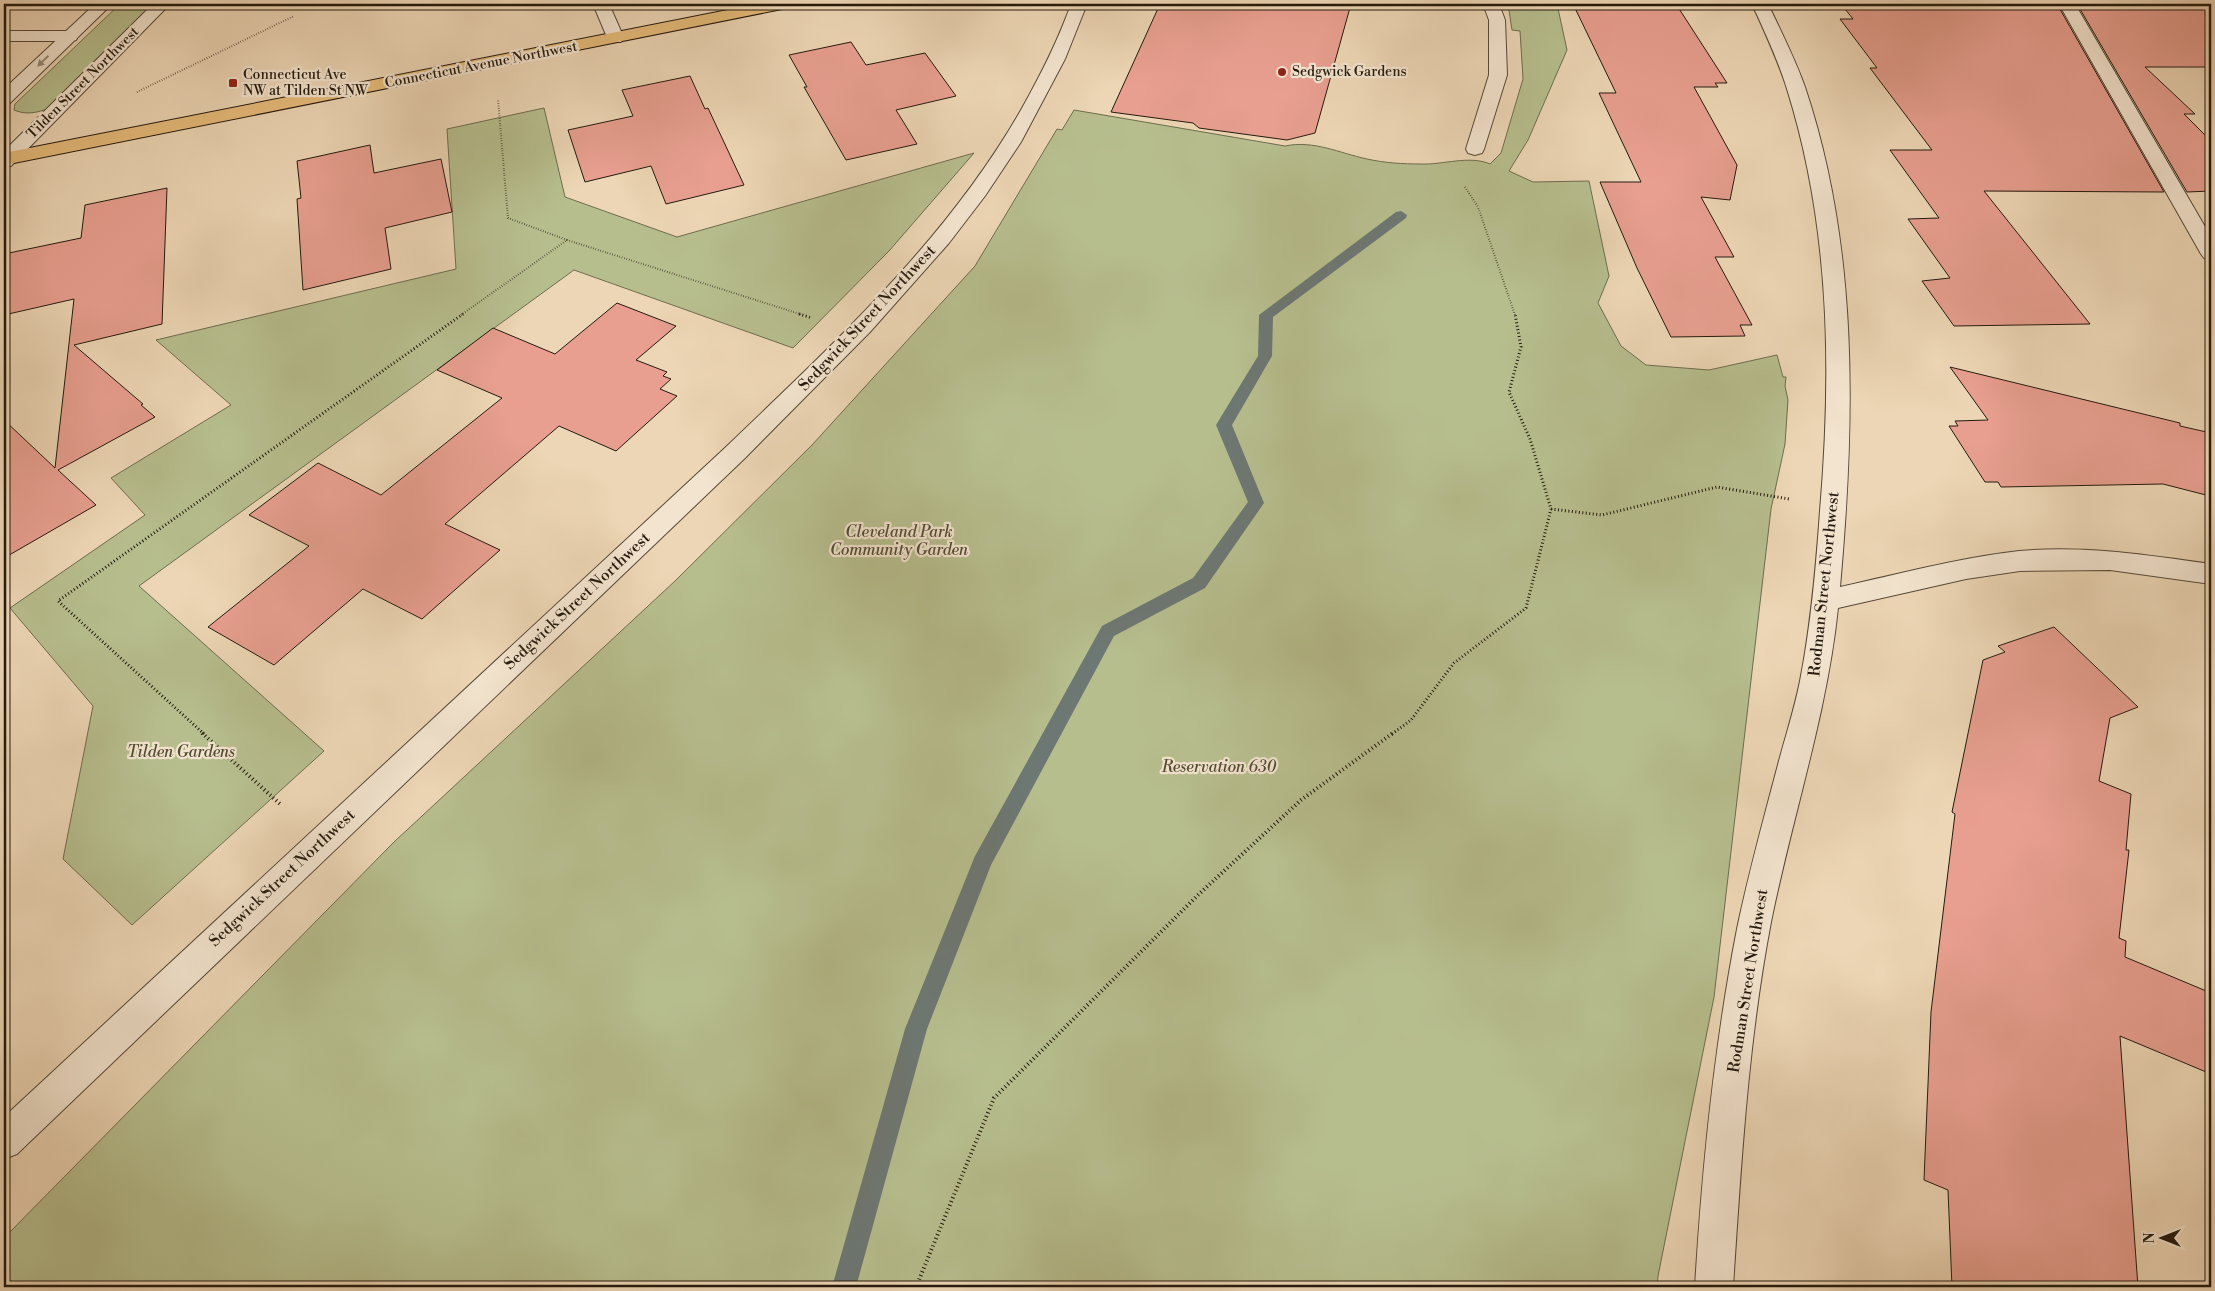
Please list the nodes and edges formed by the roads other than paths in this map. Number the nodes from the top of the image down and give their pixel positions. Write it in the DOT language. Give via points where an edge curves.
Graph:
graph roads {
  1 [pos="104,4"];
  2 [pos="162,4"];
  3 [pos="601,4"];
  4 [pos="782,4"];
  5 [pos="1079,4"];
  6 [pos="1491,4"];
  7 [pos="1760,4"];
  8 [pos="2067,4"];
  9 [pos="4,36"];
  10 [pos="70,36"];
  11 [pos="615,38"];
  12 [pos="4,99"];
  13 [pos="1475,149"];
  14 [pos="5,160"];
  15 [pos="2211,254"];
  16 [pos="2211,574"];
  17 [pos="1826,600"];
  18 [pos="4,1141"];
  19 [pos="1714,1287"];
  1 -- 10 [label="street"];
  2 -- 14 [label="street, Tilden Street Northwest"];
  3 -- 11 [label="street"];
  4 -- 11 [label="main road, Connecticut Avenue Northwest"];
  5 -- 18 [label="street, Sedgwick Street Northwest" via="1050,72 1003,156 946,234 894,294 735,453"];
  6 -- 13 [label="street" via="1497,20 1498,76"];
  7 -- 17 [label="street, Rodman Street Northwest" via="1795,86 1819,174 1828,222 1838,332 1838,455"];
  8 -- 15 [label="street"];
  9 -- 10 [label="street"];
  10 -- 12 [label="street, one-way"];
  11 -- 14 [label="main road, Connecticut Avenue Northwest"];
  16 -- 17 [label="street" via="2110,560 2020,561 1966,569"];
  17 -- 19 [label="street, Rodman Street Northwest" via="1814,682 1750,946 1734,1050"];
}
